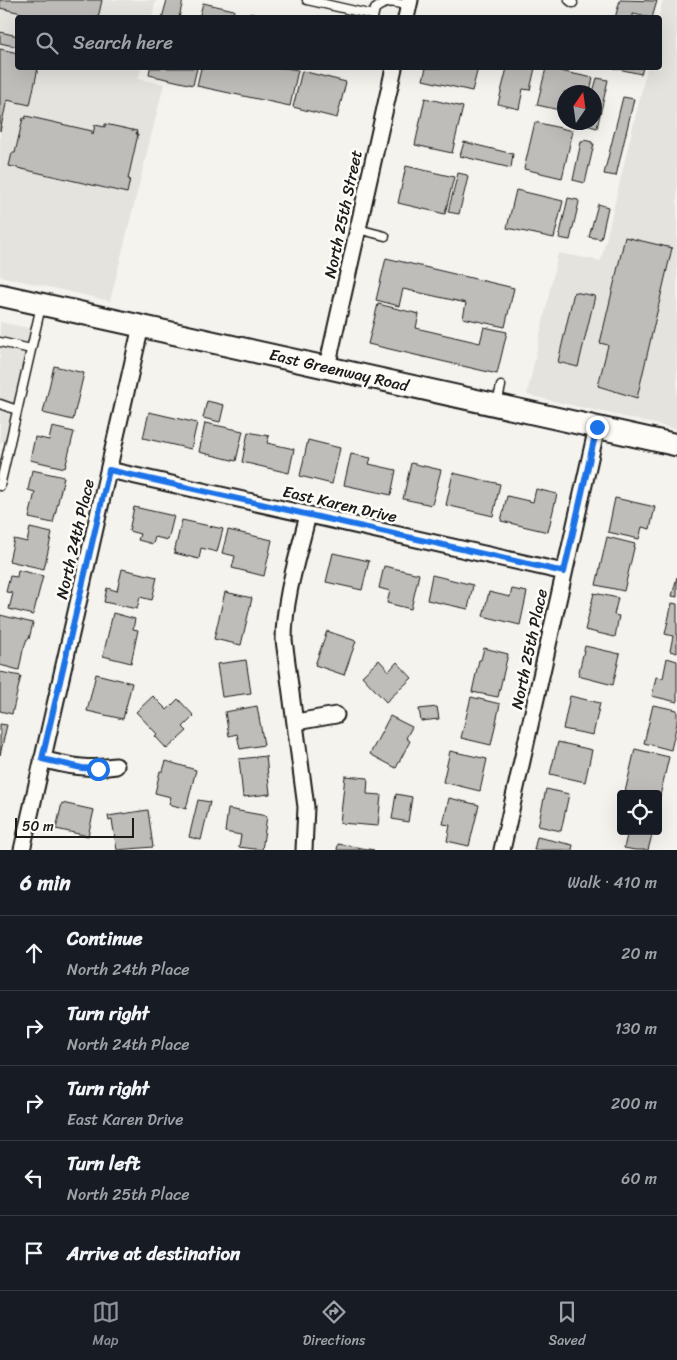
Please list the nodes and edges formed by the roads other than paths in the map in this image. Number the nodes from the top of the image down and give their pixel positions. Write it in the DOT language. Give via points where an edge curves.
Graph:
graph roads {
  1 [pos="307,0"];
  2 [pos="408,8"];
  3 [pos="369,15"];
  4 [pos="373,15"];
  5 [pos="394,70"];
  6 [pos="358,229"];
  7 [pos="385,236"];
  8 [pos="0,295"];
  9 [pos="41,304"];
  10 [pos="141,326"];
  11 [pos="0,342"];
  12 [pos="31,349"];
  13 [pos="327,367"];
  14 [pos="0,404"];
  15 [pos="17,410"];
  16 [pos="597,427"];
  17 [pos="677,445"];
  18 [pos="109,470"];
  19 [pos="0,486"];
  20 [pos="308,515"];
  21 [pos="564,572"];
  22 [pos="336,715"];
  23 [pos="296,722"];
  24 [pos="42,759"];
  25 [pos="116,766"];
  26 [pos="22,850"];
  27 [pos="304,850"];
  28 [pos="502,850"];
  1 -- 3 [label="lane"];
  2 -- 4 [label="lane" via="394,2 383,3"];
  5 -- 6 [label="street, North 25th Street"];
  6 -- 7 [label="lane"];
  6 -- 13 [label="street, North 25th Street"];
  8 -- 9 [label="street, East Greenway Road"];
  9 -- 10 [label="street, East Greenway Road"];
  9 -- 12 [label="lane"];
  10 -- 13 [label="street, East Greenway Road"];
  10 -- 18 [label="street, North 24th Place"];
  11 -- 12 [label="lane"];
  12 -- 15 [label="lane"];
  13 -- 16 [label="street, East Greenway Road" via="499,395"];
  14 -- 15 [label="lane"];
  15 -- 19 [label="lane"];
  16 -- 17 [label="street, East Greenway Road"];
  16 -- 21 [label="street, North 25th Place"];
  18 -- 20 [label="street, East Karen Drive"];
  18 -- 24 [label="street, North 24th Place"];
  20 -- 21 [label="street, East Karen Drive"];
  20 -- 23 [label="street" via="284,621"];
  21 -- 28 [label="street, North 25th Place"];
  22 -- 23 [label="street"];
  23 -- 27 [label="street" via="306,807"];
  24 -- 25 [label="street" via="82,768"];
  24 -- 26 [label="street, North 24th Place"];
}
